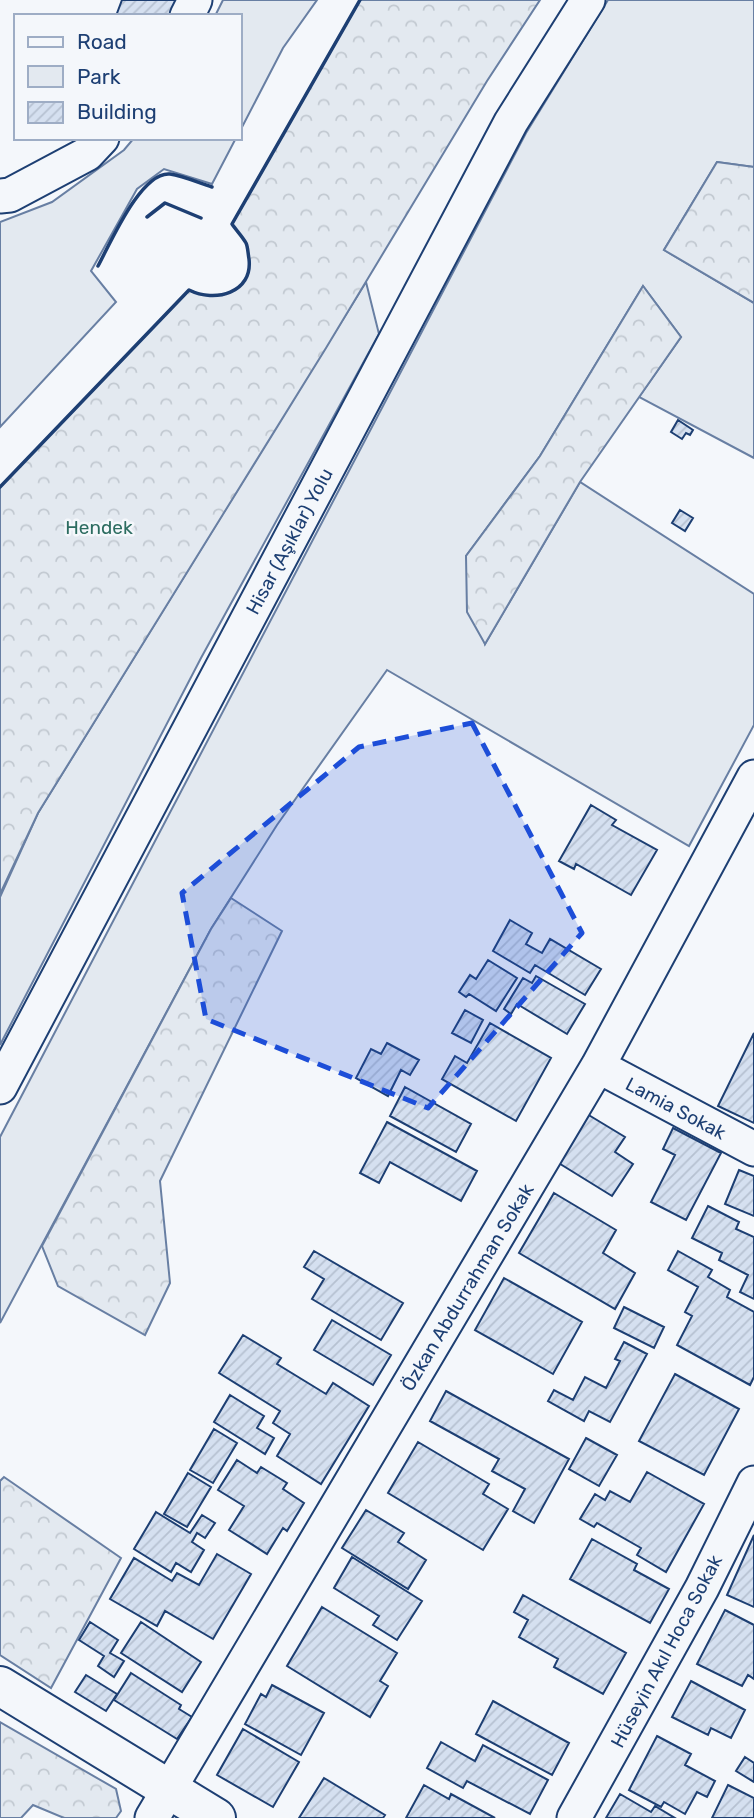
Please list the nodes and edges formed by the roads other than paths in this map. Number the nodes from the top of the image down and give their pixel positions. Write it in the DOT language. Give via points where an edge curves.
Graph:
graph roads {
  1 [pos="588,0"];
  2 [pos="100,140"];
  3 [pos="0,196"];
  4 [pos="754,778"];
  5 [pos="598,1066"];
  6 [pos="0,1087"];
  7 [pos="754,1149"];
  8 [pos="754,1483"];
  9 [pos="0,1686"];
  10 [pos="160,1804"];
  11 [pos="216,1818"];
  12 [pos="574,1818"];
  1 -- 6 [label="street, Hisar (Aşıklar) Yolu" via="511,122"];
  2 -- 3 [label="street" via="87,154"];
  4 -- 5 [label="street, Özkan Abdurrahman Sokak"];
  5 -- 7 [label="street, Lamia Sokak"];
  5 -- 10 [label="street, Özkan Abdurrahman Sokak"];
  8 -- 12 [label="street, Hüseyin Akıl Hoca Sokak" via="702,1588"];
  9 -- 10 [label="main road"];
  10 -- 11 [label="main road"];
}
